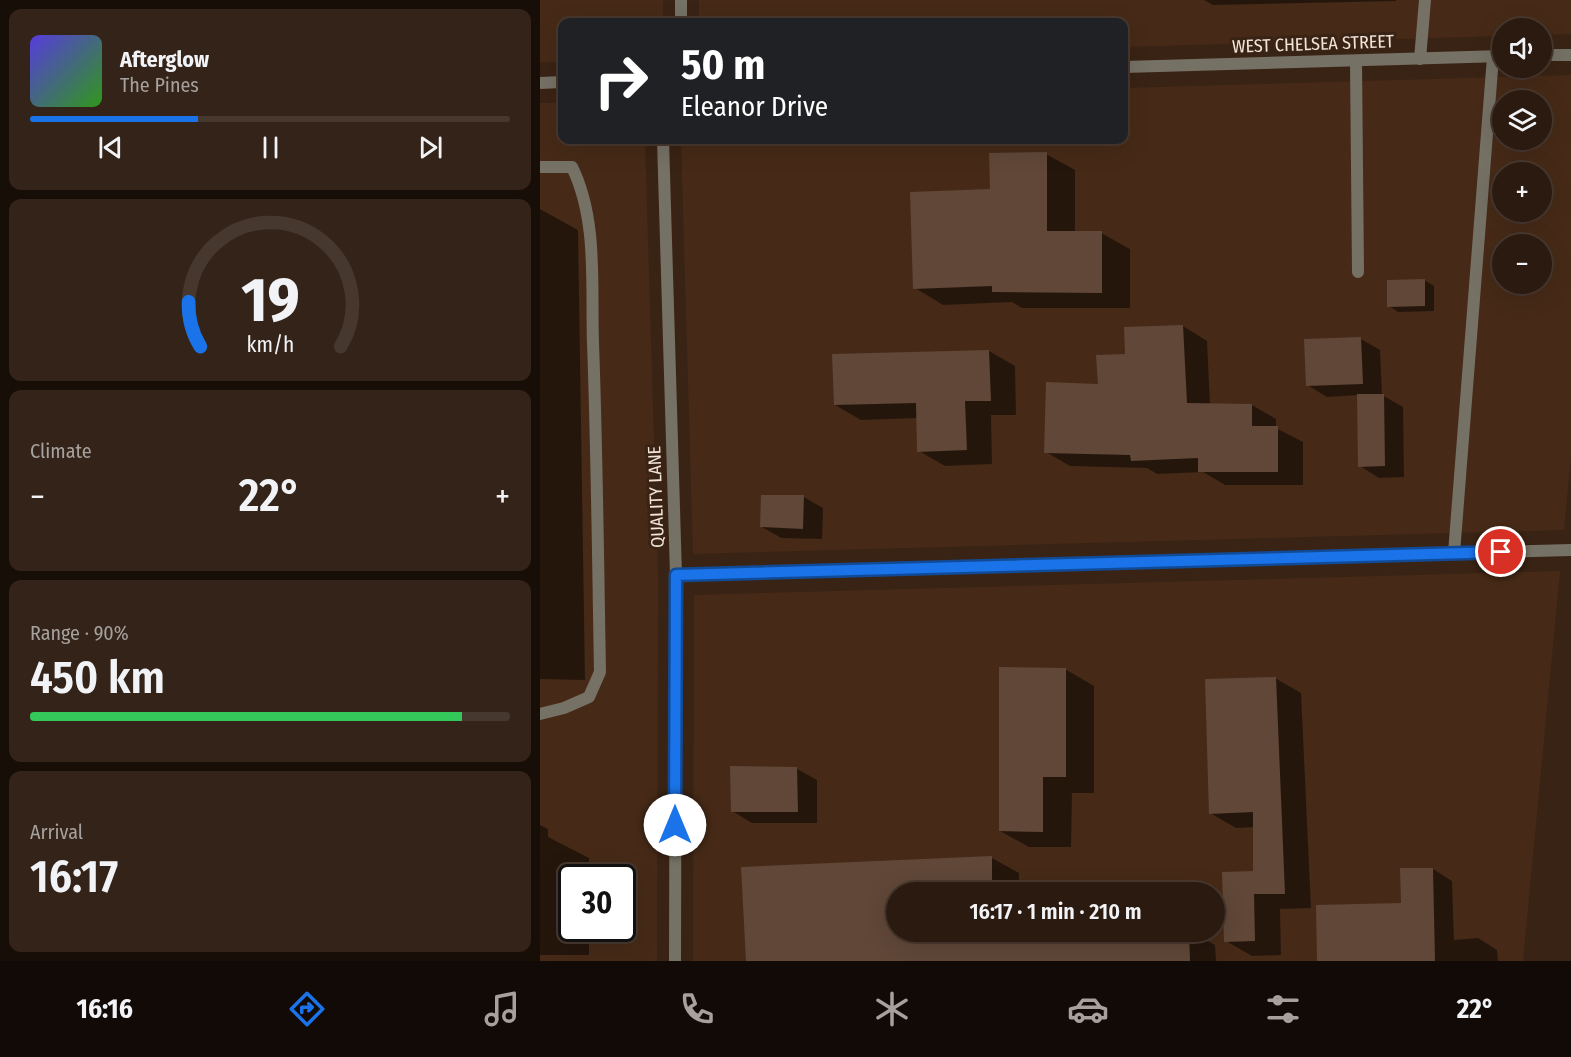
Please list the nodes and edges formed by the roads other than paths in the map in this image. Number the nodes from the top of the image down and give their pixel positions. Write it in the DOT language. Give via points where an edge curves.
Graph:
graph roads {
  1 [pos="681,0"];
  2 [pos="1425,0"];
  3 [pos="681,18"];
  4 [pos="1571,54"];
  5 [pos="1552,55"];
  6 [pos="1492,57"];
  7 [pos="1420,59"];
  8 [pos="1356,61"];
  9 [pos="1128,67"];
  10 [pos="1496,78"];
  11 [pos="540,82"];
  12 [pos="558,82"];
  13 [pos="663,144"];
  14 [pos="540,167"];
  15 [pos="1358,272"];
  16 [pos="1571,550"];
  17 [pos="1454,553"];
  18 [pos="676,575"];
  19 [pos="540,714"];
  20 [pos="675,961"];
  1 -- 3 [label="street"];
  2 -- 7 [label="street"];
  4 -- 5 [label="street"];
  6 -- 7 [label="street, WEST CHELSEA STREET"];
  7 -- 8 [label="street, WEST CHELSEA STREET"];
  8 -- 9 [label="street, WEST CHELSEA STREET"];
  8 -- 15 [label="street"];
  10 -- 17 [label="street"];
  11 -- 12 [label="street"];
  13 -- 18 [label="street, QUALITY LANE"];
  14 -- 19 [label="street" via="572,167 589,220 600,672 589,696"];
  16 -- 17 [label="street"];
  17 -- 18 [label="street"];
  18 -- 20 [label="street, QUALITY LANE"];
}
